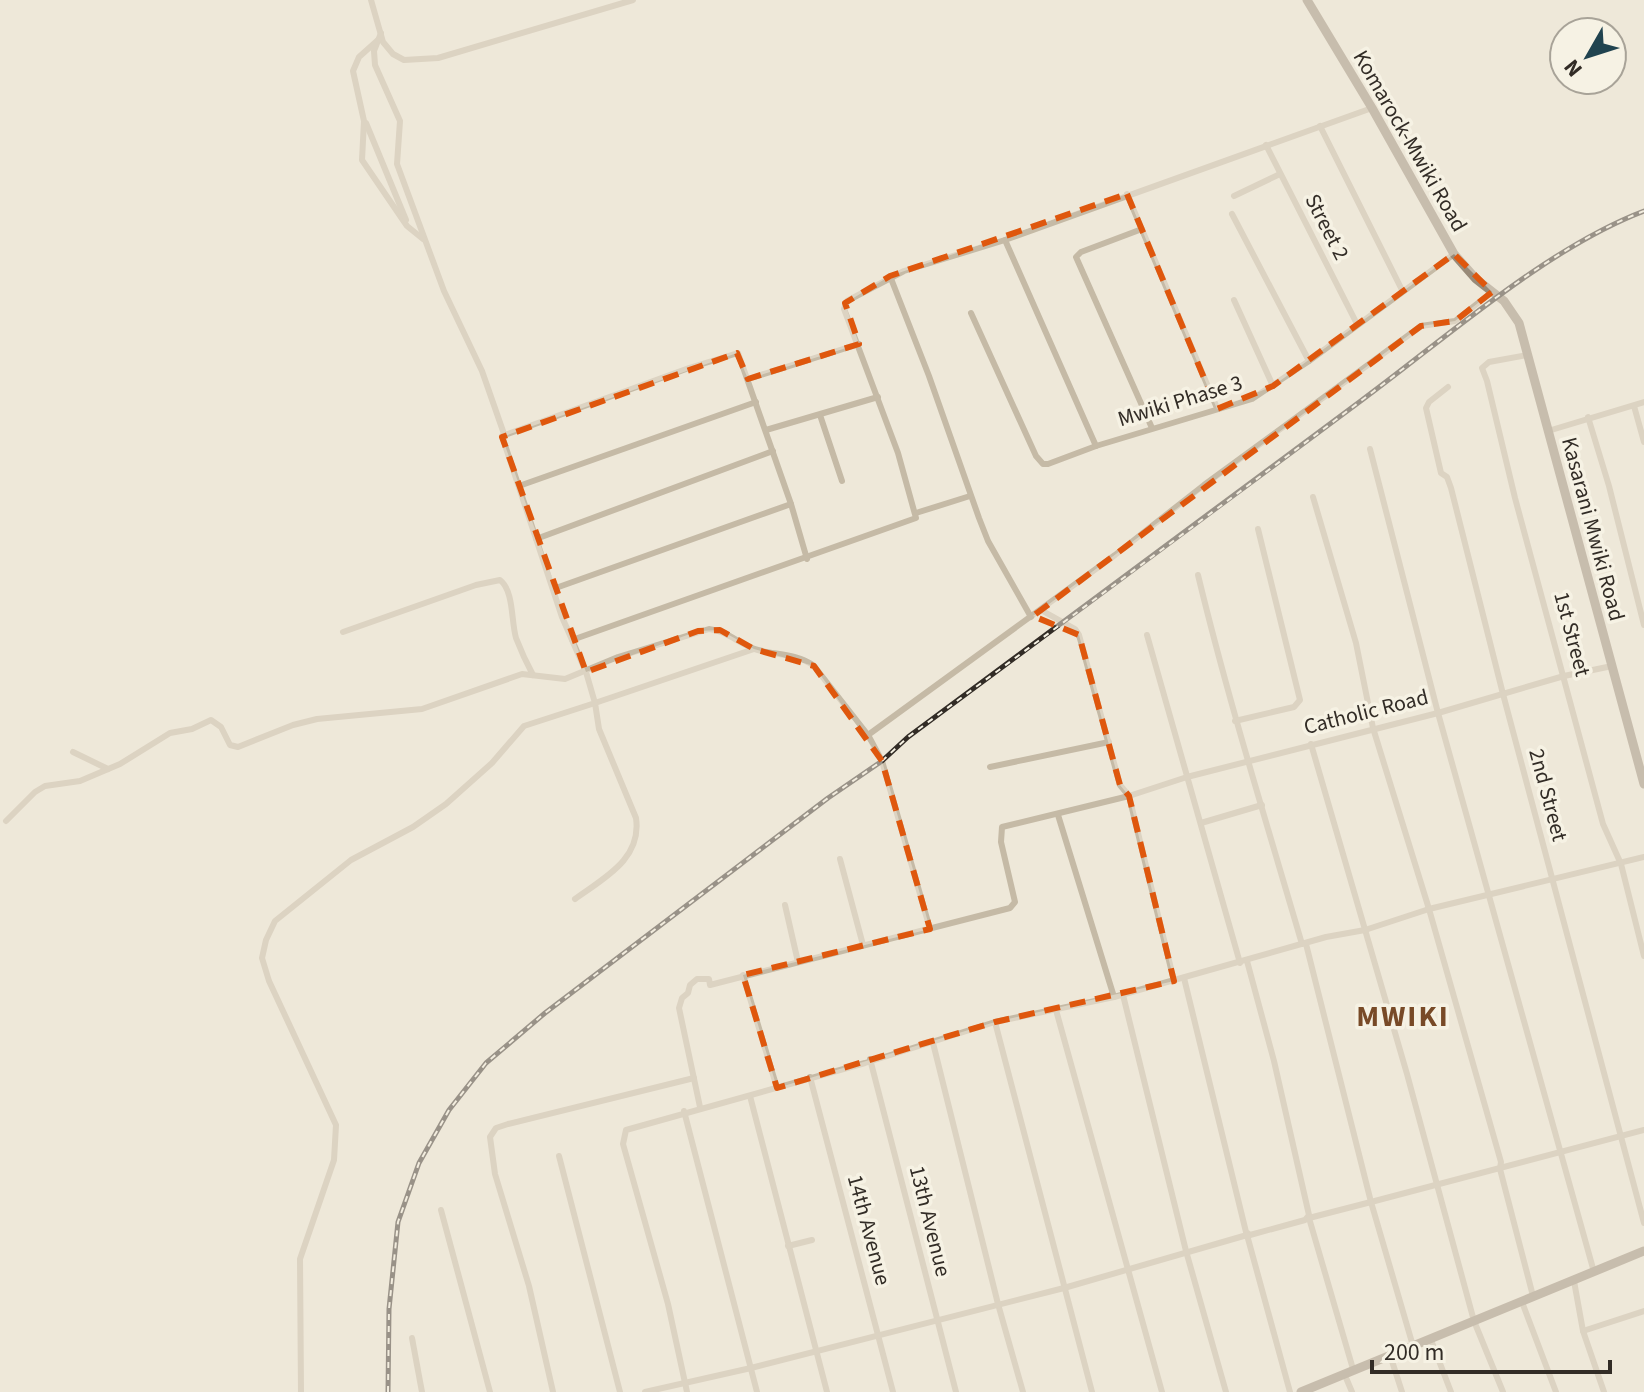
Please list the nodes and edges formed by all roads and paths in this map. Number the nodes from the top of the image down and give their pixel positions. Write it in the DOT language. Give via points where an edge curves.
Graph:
graph roads {
  1 [pos="371,0"];
  2 [pos="633,0"];
  3 [pos="1307,0"];
  4 [pos="380,36"];
  5 [pos="1372,108"];
  6 [pos="364,121"];
  7 [pos="1320,126"];
  8 [pos="1266,145"];
  9 [pos="1280,174"];
  10 [pos="1127,194"];
  11 [pos="1234,196"];
  12 [pos="1232,214"];
  13 [pos="408,227"];
  14 [pos="1142,229"];
  15 [pos="1005,240"];
  16 [pos="426,242"];
  17 [pos="1454,254"];
  18 [pos="890,276"];
  19 [pos="1402,290"];
  20 [pos="1492,292"];
  21 [pos="1234,300"];
  22 [pos="971,313"];
  23 [pos="1357,324"];
  24 [pos="859,344"];
  25 [pos="1527,355"];
  26 [pos="1309,361"];
  27 [pos="748,379"];
  28 [pos="1273,386"];
  29 [pos="1448,387"];
  30 [pos="878,397"];
  31 [pos="756,402"];
  32 [pos="1644,402"];
  33 [pos="1634,406"];
  34 [pos="1217,408"];
  35 [pos="820,415"];
  36 [pos="1588,417"];
  37 [pos="1152,428"];
  38 [pos="766,430"];
  39 [pos="1548,431"];
  40 [pos="504,434"];
  41 [pos="1644,442"];
  42 [pos="1096,446"];
  43 [pos="1370,449"];
  44 [pos="773,451"];
  45 [pos="842,481"];
  46 [pos="519,486"];
  47 [pos="970,496"];
  48 [pos="1313,497"];
  49 [pos="791,504"];
  50 [pos="916,513"];
  51 [pos="1258,529"];
  52 [pos="536,539"];
  53 [pos="807,559"];
  54 [pos="1198,575"];
  55 [pos="553,589"];
  56 [pos="1041,610"];
  57 [pos="1031,617"];
  58 [pos="1644,625"];
  59 [pos="343,632"];
  60 [pos="1147,635"];
  61 [pos="572,640"];
  62 [pos="754,649"];
  63 [pos="1612,666"];
  64 [pos="586,672"];
  65 [pos="533,675"];
  66 [pos="1564,676"];
  67 [pos="1503,694"];
  68 [pos="595,703"];
  69 [pos="1438,713"];
  70 [pos="1235,721"];
  71 [pos="1373,728"];
  72 [pos="868,735"];
  73 [pos="1109,742"];
  74 [pos="1311,744"];
  75 [pos="73,752"];
  76 [pos="1248,761"];
  77 [pos="990,767"];
  78 [pos="108,769"];
  79 [pos="1187,777"];
  80 [pos="1644,784"];
  81 [pos="1129,796"];
  82 [pos="1262,805"];
  83 [pos="1058,815"];
  84 [pos="6,821"];
  85 [pos="1201,823"];
  86 [pos="1644,857"];
  87 [pos="840,859"];
  88 [pos="1621,864"];
  89 [pos="1552,878"];
  90 [pos="1489,895"];
  91 [pos="575,899"];
  92 [pos="785,905"];
  93 [pos="1429,909"];
  94 [pos="930,929"];
  95 [pos="1365,930"];
  96 [pos="1304,944"];
  97 [pos="863,945"];
  98 [pos="1644,956"];
  99 [pos="798,962"];
  100 [pos="1244,962"];
  101 [pos="743,975"];
  102 [pos="1184,978"];
  103 [pos="1174,981"];
  104 [pos="1123,995"];
  105 [pos="1114,997"];
  106 [pos="1056,1010"];
  107 [pos="995,1022"];
  108 [pos="933,1043"];
  109 [pos="870,1059"];
  110 [pos="810,1077"];
  111 [pos="694,1078"];
  112 [pos="777,1088"];
  113 [pos="750,1096"];
  114 [pos="700,1107"];
  115 [pos="684,1111"];
  116 [pos="1644,1130"];
  117 [pos="1622,1136"];
  118 [pos="1560,1153"];
  119 [pos="559,1156"];
  120 [pos="1500,1169"];
  121 [pos="1437,1185"];
  122 [pos="1371,1202"];
  123 [pos="441,1210"];
  124 [pos="1308,1218"];
  125 [pos="1644,1223"];
  126 [pos="1247,1235"];
  127 [pos="812,1240"];
  128 [pos="788,1246"];
  129 [pos="1186,1251"];
  130 [pos="1644,1251"];
  131 [pos="1128,1268"];
  132 [pos="1594,1272"];
  133 [pos="1574,1281"];
  134 [pos="1064,1288"];
  135 [pos="1533,1296"];
  136 [pos="1522,1302"];
  137 [pos="998,1304"];
  138 [pos="1644,1311"];
  139 [pos="937,1320"];
  140 [pos="1474,1321"];
  141 [pos="1583,1331"];
  142 [pos="877,1334"];
  143 [pos="412,1338"];
  144 [pos="1431,1340"];
  145 [pos="1413,1346"];
  146 [pos="818,1351"];
  147 [pos="1390,1355"];
  148 [pos="751,1368"];
  149 [pos="1348,1371"];
  150 [pos="685,1383"];
  151 [pos="301,1392"];
  152 [pos="422,1392"];
  153 [pos="490,1392"];
  154 [pos="553,1392"];
  155 [pos="620,1392"];
  156 [pos="645,1392"];
  157 [pos="687,1392"];
  158 [pos="757,1392"];
  159 [pos="827,1392"];
  160 [pos="893,1392"];
  161 [pos="956,1392"];
  162 [pos="1023,1392"];
  163 [pos="1092,1392"];
  164 [pos="1162,1392"];
  165 [pos="1226,1392"];
  166 [pos="1290,1392"];
  167 [pos="1301,1392"];
  168 [pos="1352,1392"];
  169 [pos="1402,1392"];
  170 [pos="1451,1392"];
  171 [pos="1503,1392"];
  172 [pos="1556,1392"];
  173 [pos="1604,1392"];
  1 -- 4 [label="street"];
  2 -- 4 [label="street" via="438,58 404,60"];
  3 -- 5 [label="main road, Komarock-Mwiki Road"];
  4 -- 6 [label="street" via="353,71"];
  4 -- 16 [label="street" via="375,65 400,121 397,164"];
  5 -- 7 [label="street"];
  5 -- 17 [label="main road, Komarock-Mwiki Road"];
  6 -- 13 [label="street"];
  6 -- 13 [label="street" via="362,160"];
  7 -- 8 [label="street"];
  7 -- 19 [label="street"];
  8 -- 9 [label="street, Street 2"];
  8 -- 10 [label="street"];
  9 -- 11 [label="street"];
  9 -- 23 [label="street, Street 2"];
  10 -- 14 [label="street"];
  10 -- 15 [label="street"];
  12 -- 26 [label="street"];
  13 -- 16 [label="street"];
  14 -- 34 [label="street"];
  14 -- 37 [label="street" via="1076,257"];
  15 -- 18 [label="street"];
  15 -- 42 [label="street"];
  16 -- 40 [label="street"];
  17 -- 19 [label="street, Mwiki Phase 3"];
  17 -- 20 [label="main road, Komarock-Mwiki Road"];
  18 -- 24 [label="street" via="845,303"];
  18 -- 47 [label="street"];
  19 -- 23 [label="street, Mwiki Phase 3"];
  20 -- 25 [label="main road, Kasarani Mwiki Road" via="1515,315"];
  20 -- 56 [label="street" via="1455,321 1421,326"];
  21 -- 28 [label="street"];
  22 -- 42 [label="street, Mwiki Phase 3" via="1039,461 1048,464"];
  23 -- 26 [label="street, Mwiki Phase 3"];
  24 -- 27 [label="street"];
  24 -- 30 [label="street"];
  25 -- 39 [label="main road, Kasarani Mwiki Road"];
  25 -- 66 [label="street, 1st Street" via="1489,362 1482,373"];
  26 -- 28 [label="street, Mwiki Phase 3"];
  27 -- 31 [label="street"];
  27 -- 40 [label="street" via="737,353"];
  28 -- 34 [label="street, Mwiki Phase 3" via="1239,405"];
  29 -- 67 [label="street, 2nd Street" via="1426,408"];
  30 -- 35 [label="street"];
  30 -- 50 [label="street"];
  31 -- 38 [label="street"];
  31 -- 46 [label="street"];
  32 -- 33 [label="street"];
  33 -- 36 [label="street"];
  33 -- 41 [label="street"];
  34 -- 37 [label="street, Mwiki Phase 3"];
  35 -- 38 [label="street"];
  35 -- 45 [label="street"];
  36 -- 39 [label="street"];
  36 -- 58 [label="street"];
  37 -- 42 [label="street, Mwiki Phase 3"];
  38 -- 44 [label="street"];
  39 -- 63 [label="main road, Kasarani Mwiki Road"];
  40 -- 46 [label="street"];
  43 -- 69 [label="street"];
  44 -- 49 [label="street"];
  44 -- 52 [label="street"];
  46 -- 52 [label="street"];
  47 -- 50 [label="street"];
  47 -- 57 [label="street" via="988,541"];
  48 -- 71 [label="street" via="1356,643"];
  49 -- 53 [label="street"];
  49 -- 55 [label="street"];
  50 -- 53 [label="street" via="915,520"];
  51 -- 70 [label="street" via="1300,700 1294,707"];
  52 -- 55 [label="street"];
  53 -- 61 [label="street"];
  54 -- 70 [label="street"];
  55 -- 61 [label="street"];
  56 -- 57 [label="street"];
  56 -- 73 [label="street" via="1079,635"];
  57 -- 72 [label="street"];
  59 -- 65 [label="street" via="500,580"];
  60 -- 79 [label="street"];
  61 -- 64 [label="street"];
  62 -- 64 [label="street" via="709,629"];
  62 -- 68 [label="street"];
  62 -- 72 [label="street" via="806,659"];
  63 -- 66 [label="street, Catholic Road"];
  63 -- 80 [label="main road, Kasarani Mwiki Road"];
  64 -- 65 [label="street" via="565,679"];
  64 -- 68 [label="street"];
  65 -- 78 [label="street" via="522,674 422,709 317,719 238,747 230,745 211,720 170,733"];
  66 -- 67 [label="street, Catholic Road"];
  66 -- 88 [label="street, 1st Street" via="1603,824"];
  67 -- 69 [label="street, Catholic Road"];
  67 -- 89 [label="street, 2nd Street"];
  68 -- 91 [label="street" via="595,718 638,833 620,866"];
  68 -- 151 [label="street" via="524,726 446,804 351,860 275,921 266,940 262,958 269,981 336,1125 334,1160 300,1259"];
  69 -- 71 [label="street, Catholic Road"];
  69 -- 90 [label="street"];
  70 -- 76 [label="street"];
  71 -- 74 [label="street, Catholic Road"];
  71 -- 93 [label="street"];
  72 -- 94 [label="street" via="882,761"];
  73 -- 77 [label="street"];
  73 -- 81 [label="street" via="1120,785"];
  74 -- 76 [label="street, Catholic Road"];
  74 -- 95 [label="street"];
  75 -- 78 [label="street"];
  76 -- 79 [label="street, Catholic Road"];
  76 -- 82 [label="street"];
  78 -- 84 [label="street" via="80,781 45,786"];
  79 -- 81 [label="street, Catholic Road"];
  79 -- 85 [label="street"];
  81 -- 83 [label="street, Catholic Road"];
  81 -- 103 [label="street"];
  82 -- 85 [label="street"];
  82 -- 96 [label="street"];
  83 -- 94 [label="street, Catholic Road" via="1002,827 1014,905"];
  83 -- 105 [label="street"];
  85 -- 100 [label="street"];
  86 -- 88 [label="street"];
  87 -- 97 [label="street"];
  88 -- 89 [label="street"];
  88 -- 98 [label="street, 1st Street"];
  89 -- 90 [label="street"];
  89 -- 117 [label="street, 2nd Street"];
  90 -- 93 [label="street"];
  90 -- 118 [label="street"];
  92 -- 99 [label="street"];
  93 -- 95 [label="street"];
  93 -- 120 [label="street"];
  94 -- 97 [label="street"];
  95 -- 96 [label="street"];
  95 -- 121 [label="street"];
  96 -- 100 [label="street"];
  96 -- 122 [label="street"];
  97 -- 99 [label="street"];
  99 -- 101 [label="street"];
  100 -- 102 [label="street"];
  100 -- 124 [label="street" via="1280,1086"];
  101 -- 111 [label="street" via="710,985 709,979 697,979 680,1002"];
  101 -- 112 [label="street"];
  102 -- 103 [label="street"];
  102 -- 126 [label="street"];
  103 -- 104 [label="street"];
  104 -- 105 [label="street"];
  104 -- 129 [label="street"];
  105 -- 106 [label="street"];
  106 -- 107 [label="street"];
  106 -- 131 [label="street"];
  107 -- 108 [label="street"];
  107 -- 134 [label="street"];
  108 -- 109 [label="street"];
  108 -- 137 [label="street"];
  109 -- 110 [label="street"];
  109 -- 139 [label="street, 13th Avenue"];
  110 -- 112 [label="street"];
  110 -- 142 [label="street, 14th Avenue"];
  111 -- 114 [label="street"];
  111 -- 154 [label="street" via="508,1124 490,1137 495,1174 529,1286"];
  112 -- 113 [label="street"];
  113 -- 114 [label="street"];
  113 -- 128 [label="street"];
  114 -- 115 [label="street"];
  115 -- 148 [label="street"];
  115 -- 150 [label="street" via="631,1127 623,1137"];
  116 -- 117 [label="street"];
  117 -- 118 [label="street"];
  117 -- 125 [label="street, 2nd Street"];
  118 -- 120 [label="street"];
  118 -- 132 [label="street"];
  119 -- 155 [label="street"];
  120 -- 121 [label="street"];
  120 -- 135 [label="street"];
  121 -- 122 [label="street"];
  121 -- 140 [label="street"];
  122 -- 124 [label="street"];
  122 -- 145 [label="street"];
  123 -- 153 [label="street"];
  124 -- 126 [label="street"];
  124 -- 149 [label="street"];
  126 -- 129 [label="street"];
  126 -- 166 [label="street"];
  127 -- 128 [label="street"];
  128 -- 146 [label="street"];
  129 -- 131 [label="street"];
  129 -- 165 [label="street"];
  130 -- 132 [label="main road"];
  131 -- 134 [label="street"];
  131 -- 164 [label="street"];
  132 -- 133 [label="main road"];
  133 -- 135 [label="main road"];
  133 -- 141 [label="street"];
  134 -- 137 [label="street"];
  134 -- 163 [label="street"];
  135 -- 136 [label="main road"];
  136 -- 140 [label="main road"];
  136 -- 172 [label="street"];
  137 -- 139 [label="street"];
  137 -- 162 [label="street"];
  138 -- 141 [label="street"];
  139 -- 142 [label="street"];
  139 -- 161 [label="street, 13th Avenue"];
  140 -- 144 [label="main road"];
  140 -- 171 [label="street"];
  141 -- 173 [label="street"];
  142 -- 146 [label="street"];
  142 -- 160 [label="street, 14th Avenue"];
  143 -- 152 [label="street"];
  144 -- 145 [label="main road"];
  144 -- 170 [label="street"];
  145 -- 147 [label="main road"];
  146 -- 148 [label="street"];
  146 -- 159 [label="street"];
  147 -- 149 [label="main road"];
  147 -- 169 [label="street"];
  148 -- 150 [label="street"];
  148 -- 158 [label="street"];
  149 -- 167 [label="main road"];
  149 -- 168 [label="street"];
  150 -- 156 [label="street"];
  150 -- 157 [label="street"];
}
